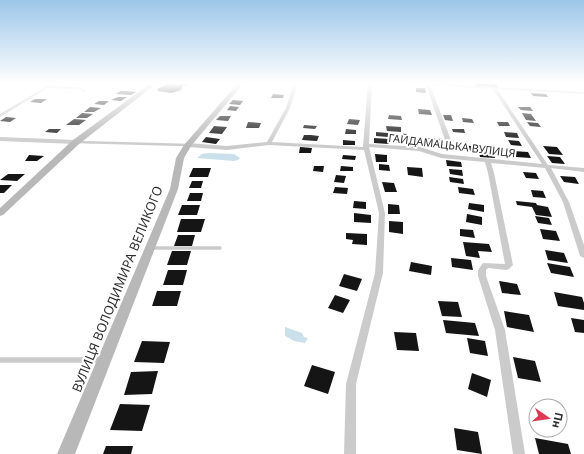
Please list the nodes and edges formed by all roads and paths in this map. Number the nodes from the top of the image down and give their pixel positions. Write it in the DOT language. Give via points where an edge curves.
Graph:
graph roads {
  1 [pos="19,104"];
  2 [pos="126,104"];
  3 [pos="224,104"];
  4 [pos="289,104"];
  5 [pos="369,104"];
  6 [pos="435,104"];
  7 [pos="505,104"];
  8 [pos="0,116"];
  9 [pos="0,139"];
  10 [pos="448,140"];
  11 [pos="76,142"];
  12 [pos="269,143"];
  13 [pos="188,145"];
  14 [pos="366,147"];
  15 [pos="487,160"];
  16 [pos="547,167"];
  17 [pos="584,170"];
  18 [pos="0,213"];
  19 [pos="150,248"];
  20 [pos="220,248"];
  21 [pos="584,255"];
  22 [pos="0,360"];
  23 [pos="105,360"];
  24 [pos="66,454"];
  25 [pos="350,454"];
  26 [pos="519,454"];
  1 -- 8 [label="street"];
  2 -- 11 [label="street"];
  3 -- 13 [label="street, ВУЛИЦЯ ВОЛОДИМИРА ВЕЛИКОГО"];
  4 -- 12 [label="street"];
  5 -- 14 [label="street"];
  6 -- 10 [label="street"];
  7 -- 16 [label="street"];
  9 -- 11 [label="street"];
  11 -- 13 [label="lane"];
  11 -- 18 [label="street"];
  12 -- 13 [label="street, ГАЙДАМАЦЬКА ВУЛИЦЯ" via="227,148"];
  12 -- 14 [label="street, ГАЙДАМАЦЬКА ВУЛИЦЯ"];
  13 -- 19 [label="street, ВУЛИЦЯ ВОЛОДИМИРА ВЕЛИКОГО" via="180,158 174,189"];
  14 -- 15 [label="street, ГАЙДАМАЦЬКА ВУЛИЦЯ" via="420,149 440,156"];
  14 -- 25 [label="street" via="382,213 379,272 351,384"];
  15 -- 16 [label="street, ГАЙДАМАЦЬКА ВУЛИЦЯ"];
  15 -- 26 [label="street" via="510,262 506,267 486,265 482,270 482,276 500,330"];
  16 -- 17 [label="street, ГАЙДАМАЦЬКА ВУЛИЦЯ"];
  16 -- 21 [label="street" via="566,202"];
  19 -- 20 [label="lane"];
  19 -- 23 [label="street, ВУЛИЦЯ ВОЛОДИМИРА ВЕЛИКОГО"];
  22 -- 23 [label="lane"];
  23 -- 24 [label="street, ВУЛИЦЯ ВОЛОДИМИРА ВЕЛИКОГО"];
}
